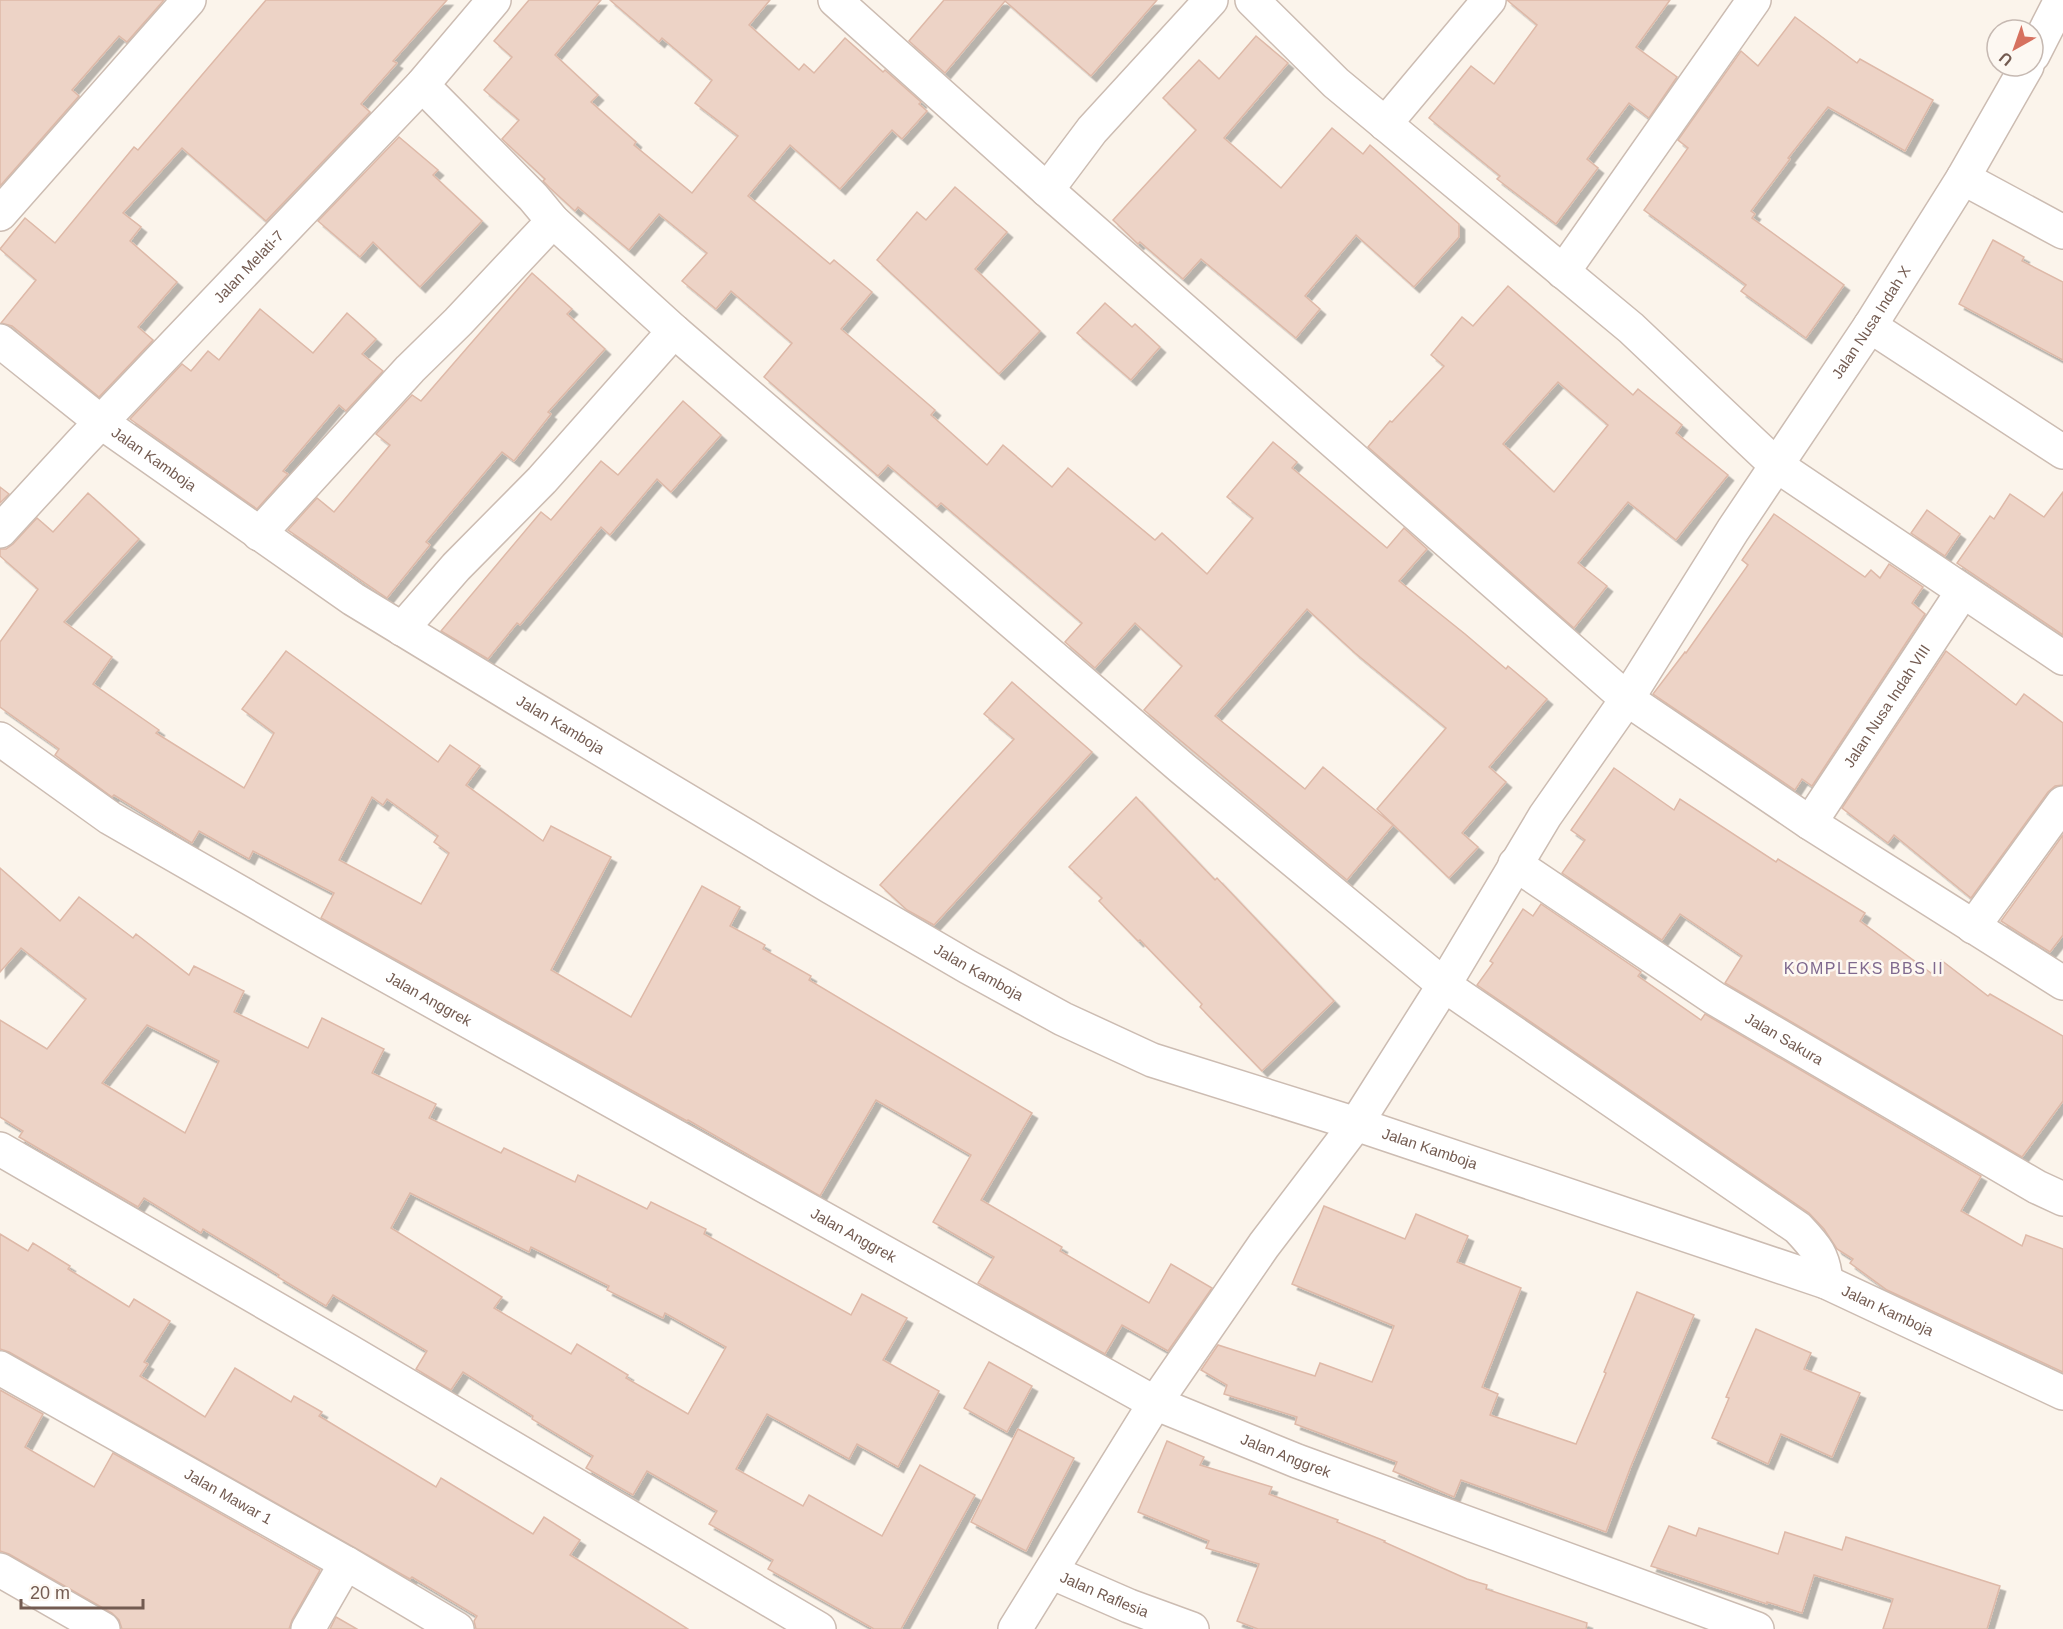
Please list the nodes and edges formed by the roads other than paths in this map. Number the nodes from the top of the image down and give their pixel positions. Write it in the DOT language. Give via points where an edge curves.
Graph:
graph roads {
  1 [pos="189,0"];
  2 [pos="494,0"];
  3 [pos="835,0"];
  4 [pos="1211,0"];
  5 [pos="1252,0"];
  6 [pos="1489,0"];
  7 [pos="1754,0"];
  8 [pos="2061,0"];
  9 [pos="2045,31"];
  10 [pos="2020,78"];
  11 [pos="422,85"];
  12 [pos="1385,124"];
  13 [pos="1963,178"];
  14 [pos="1047,189"];
  15 [pos="0,214"];
  16 [pos="553,221"];
  17 [pos="2063,232"];
  18 [pos="1563,272"];
  19 [pos="1870,326"];
  20 [pos="674,331"];
  21 [pos="0,341"];
  22 [pos="101,422"];
  23 [pos="2063,452"];
  24 [pos="1776,465"];
  25 [pos="0,531"];
  26 [pos="259,534"];
  27 [pos="1963,591"];
  28 [pos="402,630"];
  29 [pos="2063,658"];
  30 [pos="1627,699"];
  31 [pos="0,739"];
  32 [pos="2063,803"];
  33 [pos="1810,823"];
  34 [pos="1515,864"];
  35 [pos="1973,927"];
  36 [pos="2063,983"];
  37 [pos="1444,985"];
  38 [pos="1356,1124"];
  39 [pos="0,1149"];
  40 [pos="2063,1199"];
  41 [pos="1827,1282"];
  42 [pos="0,1368"];
  43 [pos="2063,1393"];
  44 [pos="1155,1402"];
  45 [pos="346,1563"];
  46 [pos="0,1570"];
  47 [pos="1051,1572"];
  48 [pos="103,1629"];
  49 [pos="308,1629"];
  50 [pos="457,1629"];
  51 [pos="819,1629"];
  52 [pos="1015,1629"];
  53 [pos="1192,1629"];
  54 [pos="1757,1629"];
  1 -- 15 [label="street"];
  2 -- 11 [label="street, Jalan Melati-7"];
  3 -- 14 [label="street"];
  4 -- 14 [label="street" via="1092,130"];
  5 -- 12 [label="street" via="1336,83"];
  6 -- 12 [label="street"];
  7 -- 18 [label="street"];
  8 -- 9 [label="street"];
  10 -- 13 [label="street, Jalan Nusa Indah X"];
  11 -- 16 [label="street"];
  11 -- 22 [label="street, Jalan Melati-7"];
  12 -- 18 [label="street"];
  13 -- 17 [label="street"];
  13 -- 19 [label="street, Jalan Nusa Indah X"];
  14 -- 30 [label="street"];
  16 -- 20 [label="street"];
  16 -- 26 [label="street"];
  18 -- 24 [label="street" via="1631,328"];
  19 -- 23 [label="street"];
  19 -- 24 [label="street, Jalan Nusa Indah X"];
  20 -- 28 [label="street"];
  20 -- 37 [label="street" via="1182,768"];
  21 -- 22 [label="street, Jalan Kamboja"];
  22 -- 25 [label="street, Jalan Melati-7"];
  22 -- 26 [label="street, Jalan Kamboja"];
  24 -- 27 [label="street"];
  24 -- 30 [label="street, Jalan Nusa Indah X"];
  26 -- 28 [label="street, Jalan Kamboja"];
  27 -- 29 [label="street"];
  27 -- 33 [label="street, Jalan Nusa Indah VIII"];
  28 -- 38 [label="street, Jalan Kamboja" via="968,968 1062,1019 1152,1060"];
  30 -- 33 [label="street"];
  30 -- 34 [label="street, Jalan Nusa Indah X"];
  31 -- 44 [label="street, Jalan Anggrek" via="110,818 326,942"];
  32 -- 35 [label="street"];
  33 -- 35 [label="street"];
  34 -- 37 [label="street, Jalan Nusa Indah X"];
  34 -- 40 [label="street, Jalan Sakura" via="1714,998"];
  35 -- 36 [label="street"];
  37 -- 38 [label="street, Jalan Nusa Indah X"];
  37 -- 41 [label="street" via="1798,1228 1817,1249"];
  38 -- 41 [label="street, Jalan Kamboja"];
  38 -- 44 [label="street, Jalan Nusa Indah X" via="1264,1245"];
  39 -- 51 [label="street"];
  41 -- 43 [label="street, Jalan Kamboja"];
  42 -- 45 [label="street, Jalan Mawar 1"];
  44 -- 47 [label="street, Jalan Nusa Indah X"];
  44 -- 54 [label="street, Jalan Anggrek" via="1297,1461"];
  45 -- 49 [label="street"];
  45 -- 50 [label="street, Jalan Mawar 1"];
  46 -- 48 [label="street"];
  47 -- 52 [label="street, Jalan Nusa Indah X"];
  47 -- 53 [label="street, Jalan Raflesia"];
}
